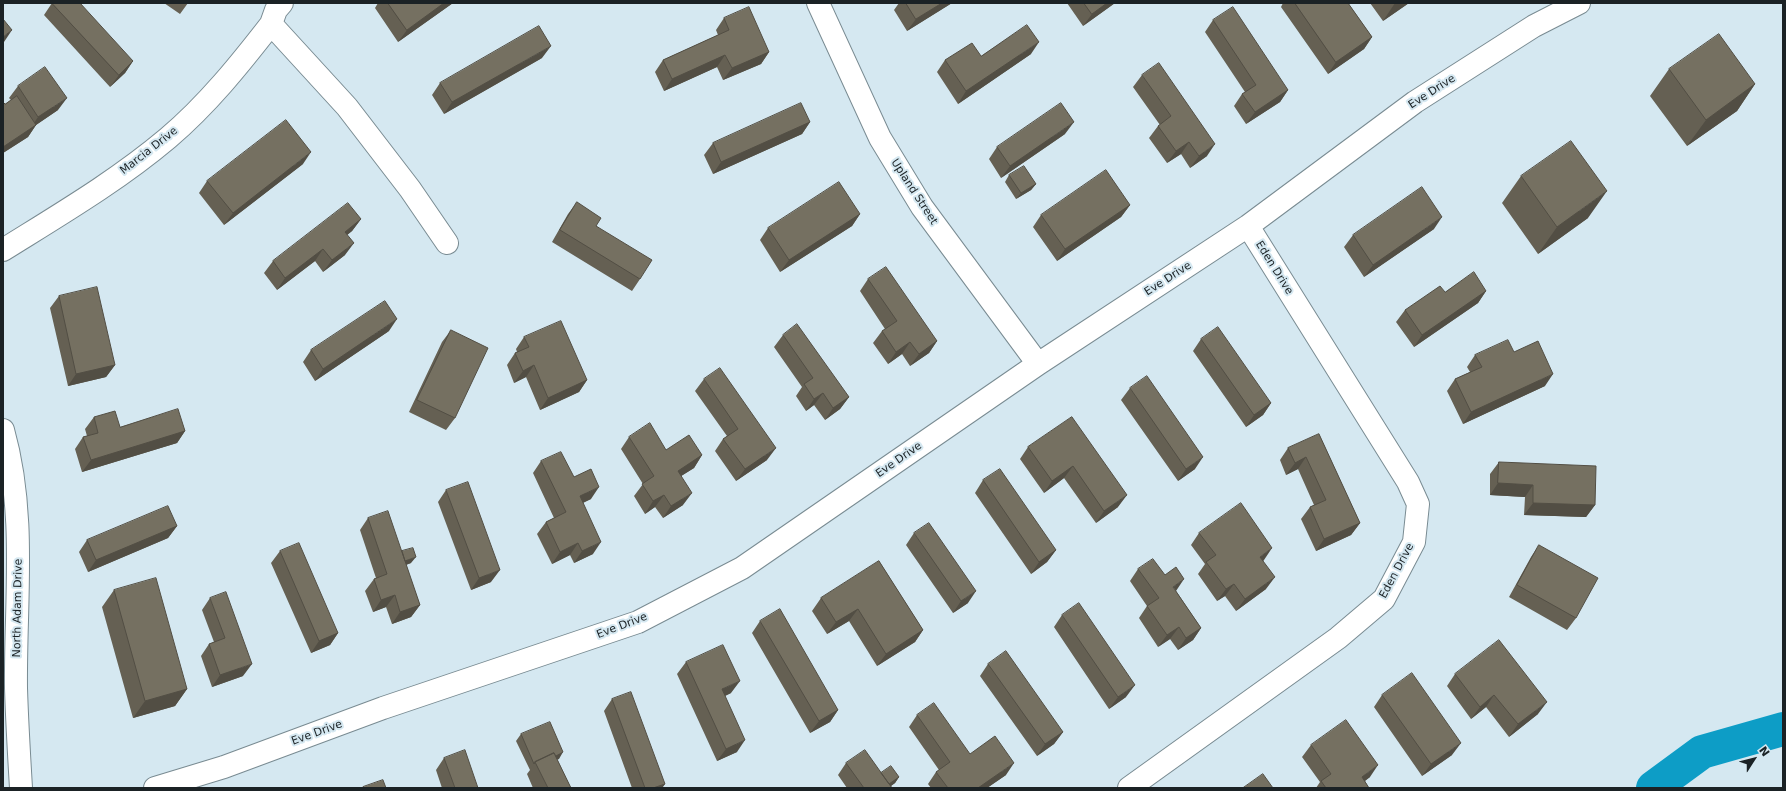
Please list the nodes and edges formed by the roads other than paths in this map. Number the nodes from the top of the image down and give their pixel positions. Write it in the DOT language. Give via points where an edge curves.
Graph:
graph roads {
  1 [pos="282,3"];
  2 [pos="818,3"];
  3 [pos="1579,3"];
  4 [pos="271,24"];
  5 [pos="1248,226"];
  6 [pos="447,242"];
  7 [pos="3,250"];
  8 [pos="1038,364"];
  9 [pos="3,430"];
  10 [pos="21,788"];
  11 [pos="155,788"];
  12 [pos="1129,788"];
  1 -- 4 [label="street, Marcia Drive" via="276,10"];
  2 -- 8 [label="street, Upland Street" via="880,138 918,201"];
  3 -- 5 [label="street, Eve Drive" via="1534,26 1415,102"];
  4 -- 6 [label="street" via="346,107 410,189"];
  4 -- 7 [label="street, Marcia Drive" via="231,75 168,138 88,197"];
  5 -- 8 [label="street, Eve Drive"];
  5 -- 12 [label="street, Eden Drive" via="1408,482 1418,504 1414,542 1384,599 1338,638"];
  8 -- 11 [label="street, Eve Drive" via="742,568 638,622 383,708 224,767"];
  9 -- 10 [label="street, North Adam Drive" via="11,458 19,545 16,688"];
}
